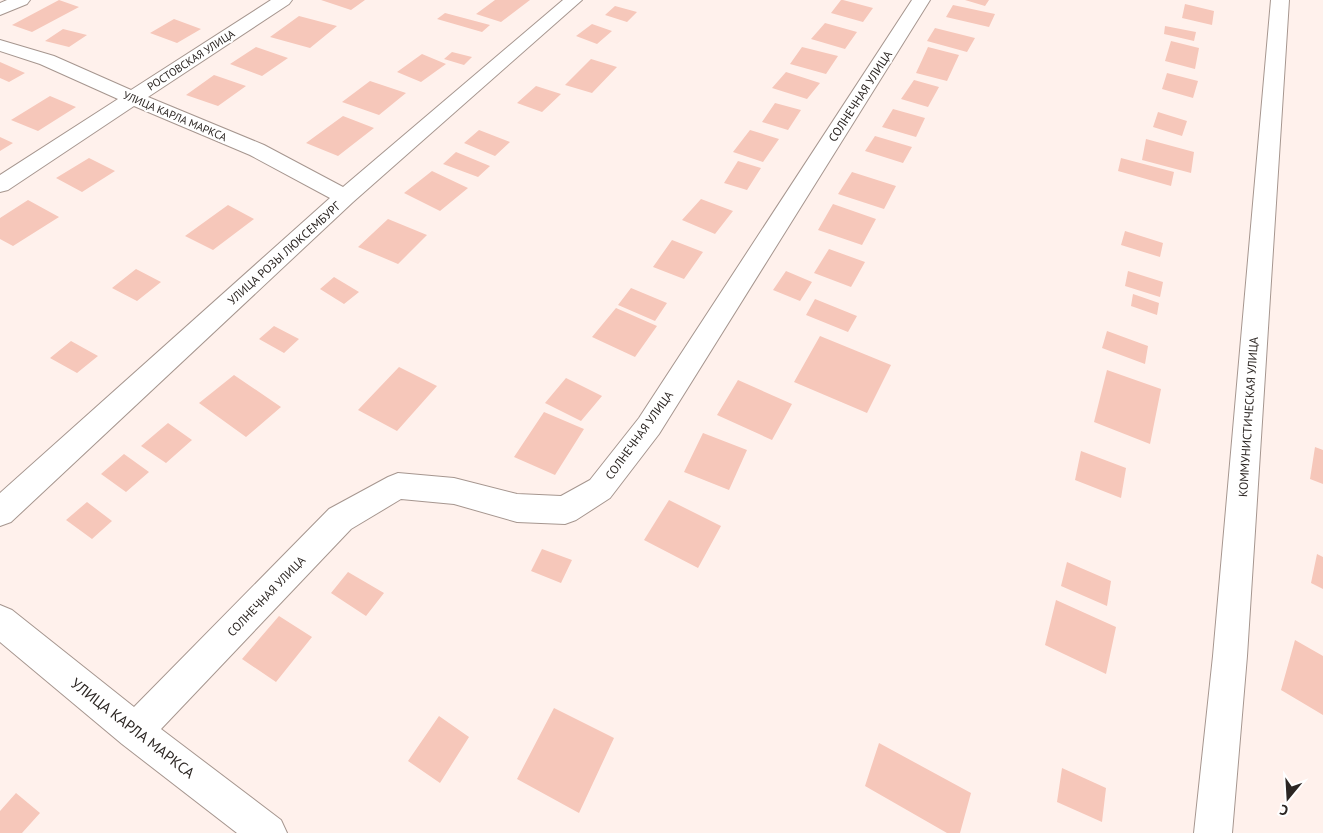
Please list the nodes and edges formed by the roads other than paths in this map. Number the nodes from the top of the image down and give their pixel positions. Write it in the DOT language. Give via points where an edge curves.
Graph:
graph roads {
  1 [pos="21,0"];
  2 [pos="283,0"];
  3 [pos="573,0"];
  4 [pos="921,0"];
  5 [pos="1280,0"];
  6 [pos="0,10"];
  7 [pos="0,45"];
  8 [pos="132,98"];
  9 [pos="0,185"];
  10 [pos="345,197"];
  11 [pos="0,512"];
  12 [pos="0,621"];
  13 [pos="135,731"];
  14 [pos="268,833"];
  15 [pos="1212,833"];
  1 -- 6 [label="street"];
  2 -- 8 [label="street, РОСТОВСКАЯ УЛИЦА"];
  3 -- 10 [label="street, УЛИЦА РОЗЫ ЛЮКСЕМБУРГ"];
  4 -- 13 [label="street, СОЛНЕЧНАЯ УЛИЦА" via="648,426 600,489 565,510 517,508 454,491 398,486 340,519"];
  5 -- 15 [label="street, КОММУНИСТИЧЕСКАЯ УЛИЦА" via="1230,656"];
  7 -- 8 [label="street, УЛИЦА КАРЛА МАРКСА" via="47,60"];
  8 -- 9 [label="street, РОСТОВСКАЯ УЛИЦА"];
  8 -- 10 [label="street, УЛИЦА КАРЛА МАРКСА" via="257,150"];
  10 -- 11 [label="street, УЛИЦА РОЗЫ ЛЮКСЕМБУРГ"];
  12 -- 13 [label="street, УЛИЦА КАРЛА МАРКСА"];
  13 -- 14 [label="street, УЛИЦА КАРЛА МАРКСА"];
}
